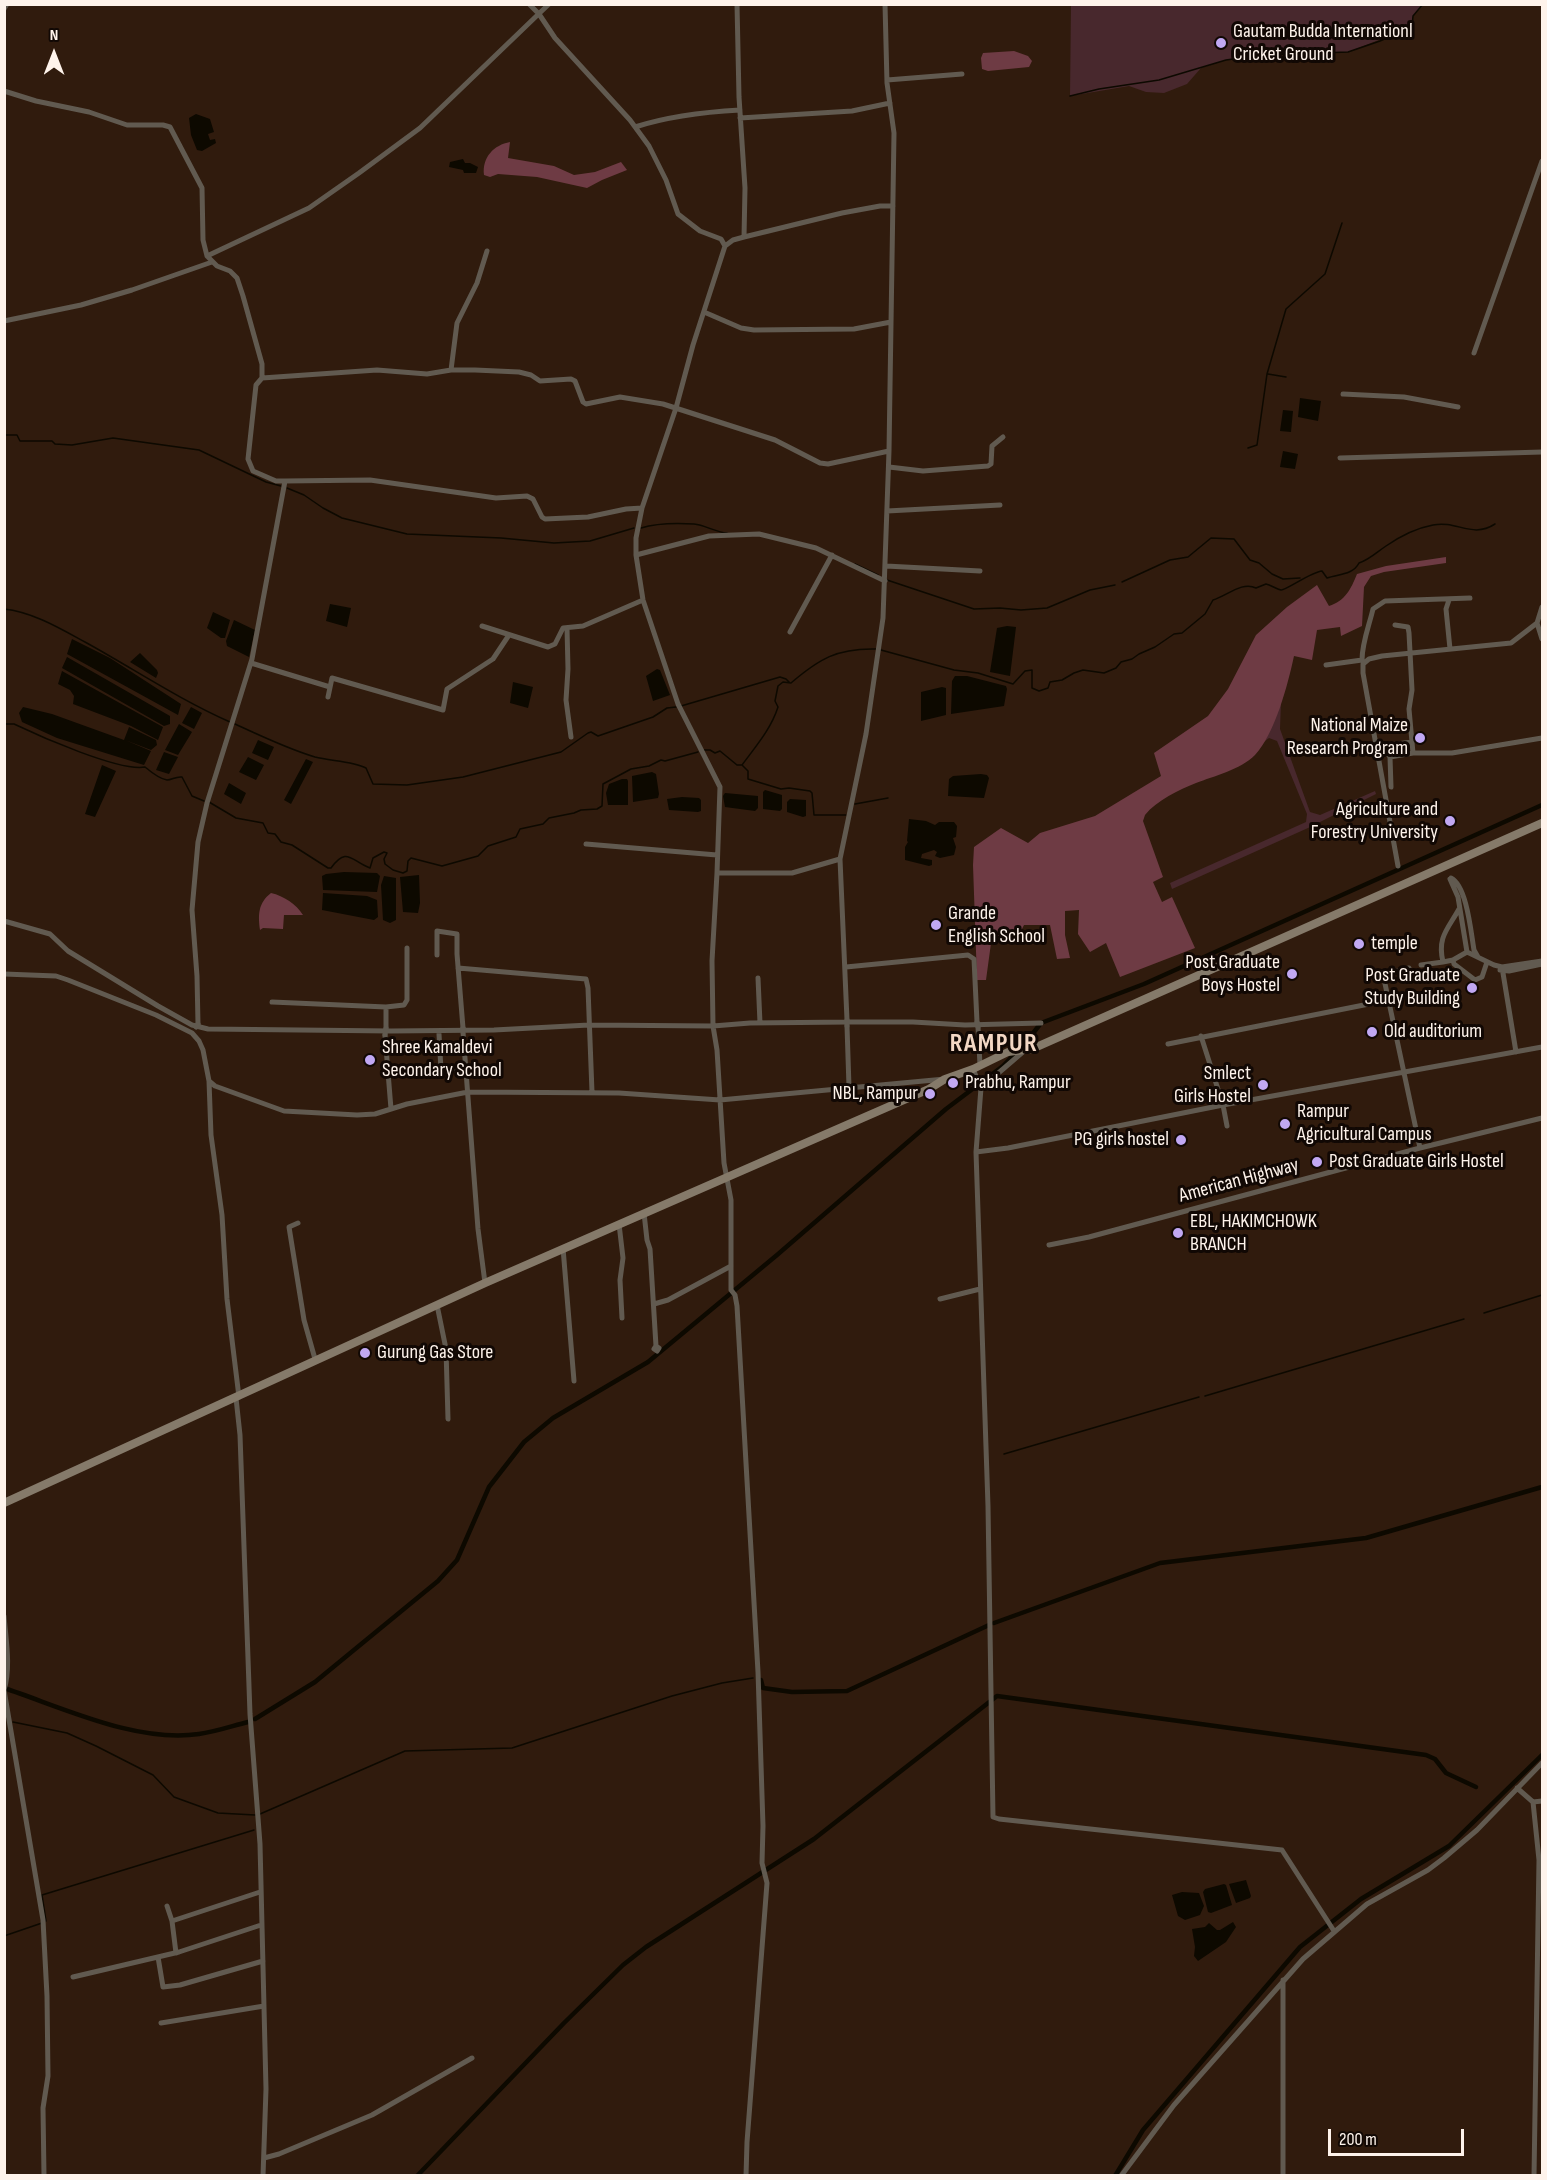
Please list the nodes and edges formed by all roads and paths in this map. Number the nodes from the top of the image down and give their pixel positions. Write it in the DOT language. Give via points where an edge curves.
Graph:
graph roads {
  1 [pos="7,4"];
  2 [pos="529,4"];
  3 [pos="549,4"];
  4 [pos="737,4"];
  5 [pos="885,4"];
  6 [pos="4,9"];
  7 [pos="538,14"];
  8 [pos="962,74"];
  9 [pos="887,80"];
  10 [pos="4,91"];
  11 [pos="890,103"];
  12 [pos="740,110"];
  13 [pos="740,118"];
  14 [pos="635,127"];
  15 [pos="1542,161"];
  16 [pos="893,206"];
  17 [pos="744,237"];
  18 [pos="726,246"];
  19 [pos="487,251"];
  20 [pos="209,259"];
  21 [pos="704,312"];
  22 [pos="4,321"];
  23 [pos="891,322"];
  24 [pos="1474,353"];
  25 [pos="451,370"];
  26 [pos="262,378"];
  27 [pos="1343,394"];
  28 [pos="1458,407"];
  29 [pos="676,408"];
  30 [pos="1003,437"];
  31 [pos="890,451"];
  32 [pos="1542,452"];
  33 [pos="1340,458"];
  34 [pos="889,467"];
  35 [pos="285,481"];
  36 [pos="1000,505"];
  37 [pos="642,508"];
  38 [pos="887,511"];
  39 [pos="636,555"];
  40 [pos="832,555"];
  41 [pos="886,566"];
  42 [pos="980,571"];
  43 [pos="885,581"];
  44 [pos="1470,598"];
  45 [pos="643,600"];
  46 [pos="1449,600"];
  47 [pos="1542,607"];
  48 [pos="1537,623"];
  49 [pos="1395,625"];
  50 [pos="482,626"];
  51 [pos="567,628"];
  52 [pos="790,632"];
  53 [pos="509,635"];
  54 [pos="1542,639"];
  55 [pos="1450,649"];
  56 [pos="1410,653"];
  57 [pos="1363,662"];
  58 [pos="251,663"];
  59 [pos="1326,665"];
  60 [pos="330,687"];
  61 [pos="328,697"];
  62 [pos="571,736"];
  63 [pos="1542,738"];
  64 [pos="1412,742"];
  65 [pos="1378,746"];
  66 [pos="1413,753"];
  67 [pos="1390,757"];
  68 [pos="1391,787"];
  69 [pos="1542,823"];
  70 [pos="586,844"];
  71 [pos="717,855"];
  72 [pos="840,860"];
  73 [pos="1398,866"];
  74 [pos="717,873"];
  75 [pos="1459,909"];
  76 [pos="4,921"];
  77 [pos="407,948"];
  78 [pos="1467,952"];
  79 [pos="437,955"];
  80 [pos="1453,960"];
  81 [pos="1485,961"];
  82 [pos="1443,962"];
  83 [pos="1542,962"];
  84 [pos="1421,965"];
  85 [pos="846,967"];
  86 [pos="458,968"];
  87 [pos="1409,968"];
  88 [pos="1502,969"];
  89 [pos="4,974"];
  90 [pos="758,978"];
  91 [pos="1389,1000"];
  92 [pos="272,1002"];
  93 [pos="386,1007"];
  94 [pos="760,1023"];
  95 [pos="1041,1023"];
  96 [pos="713,1024"];
  97 [pos="589,1025"];
  98 [pos="192,1033"];
  99 [pos="439,1034"];
  100 [pos="1202,1036"];
  101 [pos="1168,1044"];
  102 [pos="1542,1047"];
  103 [pos="1022,1051"];
  104 [pos="1516,1052"];
  105 [pos="976,1067"];
  106 [pos="466,1068"];
  107 [pos="1404,1073"];
  108 [pos="945,1079"];
  109 [pos="209,1081"];
  110 [pos="981,1086"];
  111 [pos="849,1087"];
  112 [pos="468,1092"];
  113 [pos="592,1092"];
  114 [pos="720,1100"];
  115 [pos="1223,1105"];
  116 [pos="391,1109"];
  117 [pos="1542,1118"];
  118 [pos="1227,1126"];
  119 [pos="1420,1148"];
  120 [pos="976,1152"];
  121 [pos="727,1177"];
  122 [pos="644,1213"];
  123 [pos="298,1222"];
  124 [pos="619,1224"];
  125 [pos="1049,1245"];
  126 [pos="563,1248"];
  127 [pos="731,1266"];
  128 [pos="485,1283"];
  129 [pos="980,1289"];
  130 [pos="940,1299"];
  131 [pos="654,1304"];
  132 [pos="437,1305"];
  133 [pos="622,1318"];
  134 [pos="656,1346"];
  135 [pos="315,1359"];
  136 [pos="574,1381"];
  137 [pos="238,1397"];
  138 [pos="447,1419"];
  139 [pos="4,1503"];
  140 [pos="4,1616"];
  141 [pos="4,1690"];
  142 [pos="1542,1764"];
  143 [pos="1517,1788"];
  144 [pos="1542,1801"];
  145 [pos="1533,1802"];
  146 [pos="260,1892"];
  147 [pos="167,1905"];
  148 [pos="172,1921"];
  149 [pos="261,1925"];
  150 [pos="1330,1927"];
  151 [pos="176,1953"];
  152 [pos="158,1957"];
  153 [pos="263,1961"];
  154 [pos="73,1977"];
  155 [pos="1283,1980"];
  156 [pos="264,2006"];
  157 [pos="161,2023"];
  158 [pos="472,2058"];
  159 [pos="264,2158"];
  160 [pos="44,2175"];
  161 [pos="263,2175"];
  162 [pos="746,2175"];
  163 [pos="1121,2175"];
  164 [pos="1283,2175"];
  165 [pos="1534,2175"];
  1 -- 6 [label="street"];
  2 -- 7 [label="street"];
  3 -- 7 [label="street"];
  4 -- 12 [label="street"];
  5 -- 9 [label="street"];
  7 -- 14 [label="street"];
  7 -- 20 [label="street" via="420,128 309,208"];
  8 -- 9 [label="street"];
  9 -- 11 [label="street"];
  10 -- 20 [label="street" via="127,125 170,128 202,188 203,240"];
  11 -- 13 [label="street" via="852,111"];
  11 -- 16 [label="street" via="894,133"];
  12 -- 13 [label="street"];
  12 -- 14 [label="street" via="656,120"];
  13 -- 17 [label="street"];
  14 -- 18 [label="street" via="666,180 678,214 700,231 721,239"];
  15 -- 24 [label="street"];
  16 -- 17 [label="street" via="842,213"];
  16 -- 23 [label="street"];
  17 -- 18 [label="street"];
  18 -- 21 [label="street"];
  19 -- 25 [label="street" via="477,283 457,323"];
  20 -- 22 [label="street" via="132,290"];
  20 -- 26 [label="street" via="237,278 254,329"];
  21 -- 23 [label="street" via="754,330 855,329"];
  21 -- 29 [label="street"];
  23 -- 31 [label="street"];
  25 -- 26 [label="street" via="427,374 377,370"];
  25 -- 29 [label="street" via="519,372 540,381 571,379 586,404 620,397"];
  26 -- 35 [label="street" via="256,386 248,459 253,471"];
  27 -- 28 [label="street" via="1404,397"];
  29 -- 31 [label="street" via="775,440 820,464"];
  29 -- 37 [label="street"];
  30 -- 34 [label="street" via="992,446 988,466 923,471"];
  31 -- 34 [label="street"];
  32 -- 33 [label="street"];
  34 -- 38 [label="street"];
  35 -- 37 [label="street" via="370,480 496,498 527,496 545,519"];
  35 -- 58 [label="street"];
  36 -- 38 [label="street"];
  37 -- 39 [label="street"];
  38 -- 41 [label="street"];
  39 -- 40 [label="street" via="700,538 752,534"];
  39 -- 45 [label="street"];
  40 -- 43 [label="street"];
  40 -- 52 [label="street"];
  41 -- 42 [label="street"];
  41 -- 43 [label="street"];
  43 -- 72 [label="street" via="866,734"];
  44 -- 46 [label="street"];
  45 -- 51 [label="street" via="584,626"];
  45 -- 71 [label="street" via="679,707 720,787"];
  46 -- 55 [label="street" via="1446,609"];
  46 -- 57 [label="street" via="1385,601 1376,606 1362,646"];
  47 -- 48 [label="street"];
  48 -- 54 [label="street"];
  48 -- 55 [label="street" via="1511,643"];
  49 -- 56 [label="street" via="1408,627"];
  50 -- 53 [label="street"];
  51 -- 53 [label="street" via="548,647"];
  51 -- 62 [label="street" via="566,700"];
  53 -- 60 [label="street" via="492,659 447,689 443,710 332,678"];
  55 -- 56 [label="street"];
  56 -- 57 [label="street"];
  56 -- 64 [label="street"];
  57 -- 59 [label="street"];
  57 -- 65 [label="street" via="1362,674"];
  58 -- 60 [label="street"];
  58 -- 98 [label="street" via="198,842 192,910 197,1025"];
  60 -- 61 [label="street"];
  63 -- 66 [label="street" via="1452,753"];
  64 -- 65 [label="street"];
  64 -- 66 [label="street"];
  65 -- 67 [label="street"];
  65 -- 73 [label="street"];
  66 -- 67 [label="street"];
  67 -- 68 [label="street"];
  69 -- 103 [label="main road" via="1032,1050"];
  70 -- 71 [label="street"];
  71 -- 74 [label="street"];
  72 -- 74 [label="street" via="792,873"];
  72 -- 85 [label="street"];
  74 -- 96 [label="street"];
  75 -- 78 [label="street"];
  75 -- 81 [label="street" via="1451,878 1462,892 1476,956"];
  75 -- 82 [label="street" via="1442,938"];
  76 -- 97 [label="street" via="50,934 68,951 158,1006 208,1029 494,1030"];
  77 -- 93 [label="street" via="407,1000 404,1005"];
  78 -- 80 [label="street"];
  78 -- 81 [label="street"];
  79 -- 86 [label="street" via="437,931 458,934"];
  80 -- 81 [label="street" via="1475,980 1482,977"];
  80 -- 82 [label="street"];
  81 -- 88 [label="street"];
  82 -- 84 [label="street"];
  83 -- 88 [label="street"];
  85 -- 105 [label="street" via="972,957 978,1025"];
  85 -- 111 [label="street"];
  86 -- 97 [label="street" via="586,979"];
  86 -- 106 [label="street"];
  87 -- 91 [label="street" via="1386,974"];
  88 -- 104 [label="street"];
  89 -- 98 [label="street" via="56,976"];
  90 -- 94 [label="street"];
  91 -- 100 [label="street"];
  91 -- 107 [label="street"];
  92 -- 93 [label="street"];
  93 -- 116 [label="street"];
  94 -- 95 [label="street"];
  94 -- 96 [label="street"];
  96 -- 97 [label="street"];
  96 -- 114 [label="street"];
  97 -- 113 [label="street"];
  98 -- 109 [label="street" via="203,1050"];
  99 -- 106 [label="street" via="441,1070"];
  100 -- 101 [label="street"];
  100 -- 115 [label="street"];
  102 -- 104 [label="street"];
  103 -- 105 [label="main road" via="1008,1052"];
  103 -- 110 [label="street"];
  104 -- 107 [label="street"];
  105 -- 108 [label="main road"];
  105 -- 110 [label="street"];
  106 -- 112 [label="street"];
  107 -- 115 [label="street"];
  107 -- 119 [label="street"];
  108 -- 111 [label="street"];
  108 -- 121 [label="main road"];
  109 -- 116 [label="street" via="284,1111 357,1115"];
  109 -- 137 [label="street"];
  110 -- 120 [label="street"];
  111 -- 114 [label="street"];
  112 -- 113 [label="street"];
  112 -- 116 [label="street"];
  112 -- 128 [label="street"];
  113 -- 114 [label="street"];
  114 -- 121 [label="street"];
  115 -- 118 [label="street"];
  115 -- 120 [label="street"];
  117 -- 119 [label="street, American Highway"];
  119 -- 125 [label="street, American Highway"];
  120 -- 129 [label="street"];
  121 -- 122 [label="main road"];
  121 -- 127 [label="street"];
  122 -- 124 [label="main road"];
  122 -- 131 [label="street"];
  123 -- 135 [label="street" via="289,1227 304,1320"];
  124 -- 126 [label="main road"];
  124 -- 133 [label="street"];
  126 -- 128 [label="main road"];
  126 -- 136 [label="street"];
  127 -- 131 [label="street"];
  127 -- 162 [label="street" via="758,1672 767,1883"];
  128 -- 132 [label="main road"];
  129 -- 130 [label="street"];
  129 -- 150 [label="street" via="993,1817 1282,1851"];
  131 -- 134 [label="street"];
  132 -- 135 [label="main road"];
  132 -- 138 [label="street" via="446,1349"];
  135 -- 137 [label="main road"];
  137 -- 139 [label="main road"];
  137 -- 146 [label="street"];
  140 -- 141 [label="street"];
  141 -- 160 [label="street" via="43,1923 48,2064 43,2108"];
  142 -- 143 [label="street"];
  143 -- 145 [label="street"];
  143 -- 150 [label="street" via="1476,1830 1428,1870"];
  144 -- 145 [label="street"];
  145 -- 165 [label="street" via="1539,1860"];
  146 -- 148 [label="street"];
  146 -- 149 [label="street"];
  147 -- 148 [label="street"];
  148 -- 151 [label="street"];
  149 -- 151 [label="street"];
  149 -- 153 [label="street"];
  150 -- 155 [label="street"];
  151 -- 152 [label="street"];
  152 -- 153 [label="street" via="163,1987"];
  152 -- 154 [label="street"];
  153 -- 156 [label="street"];
  155 -- 163 [label="street" via="1157,2125"];
  155 -- 164 [label="street"];
  156 -- 157 [label="street"];
  156 -- 159 [label="street"];
  158 -- 159 [label="street" via="372,2115"];
  159 -- 161 [label="street"];
}
